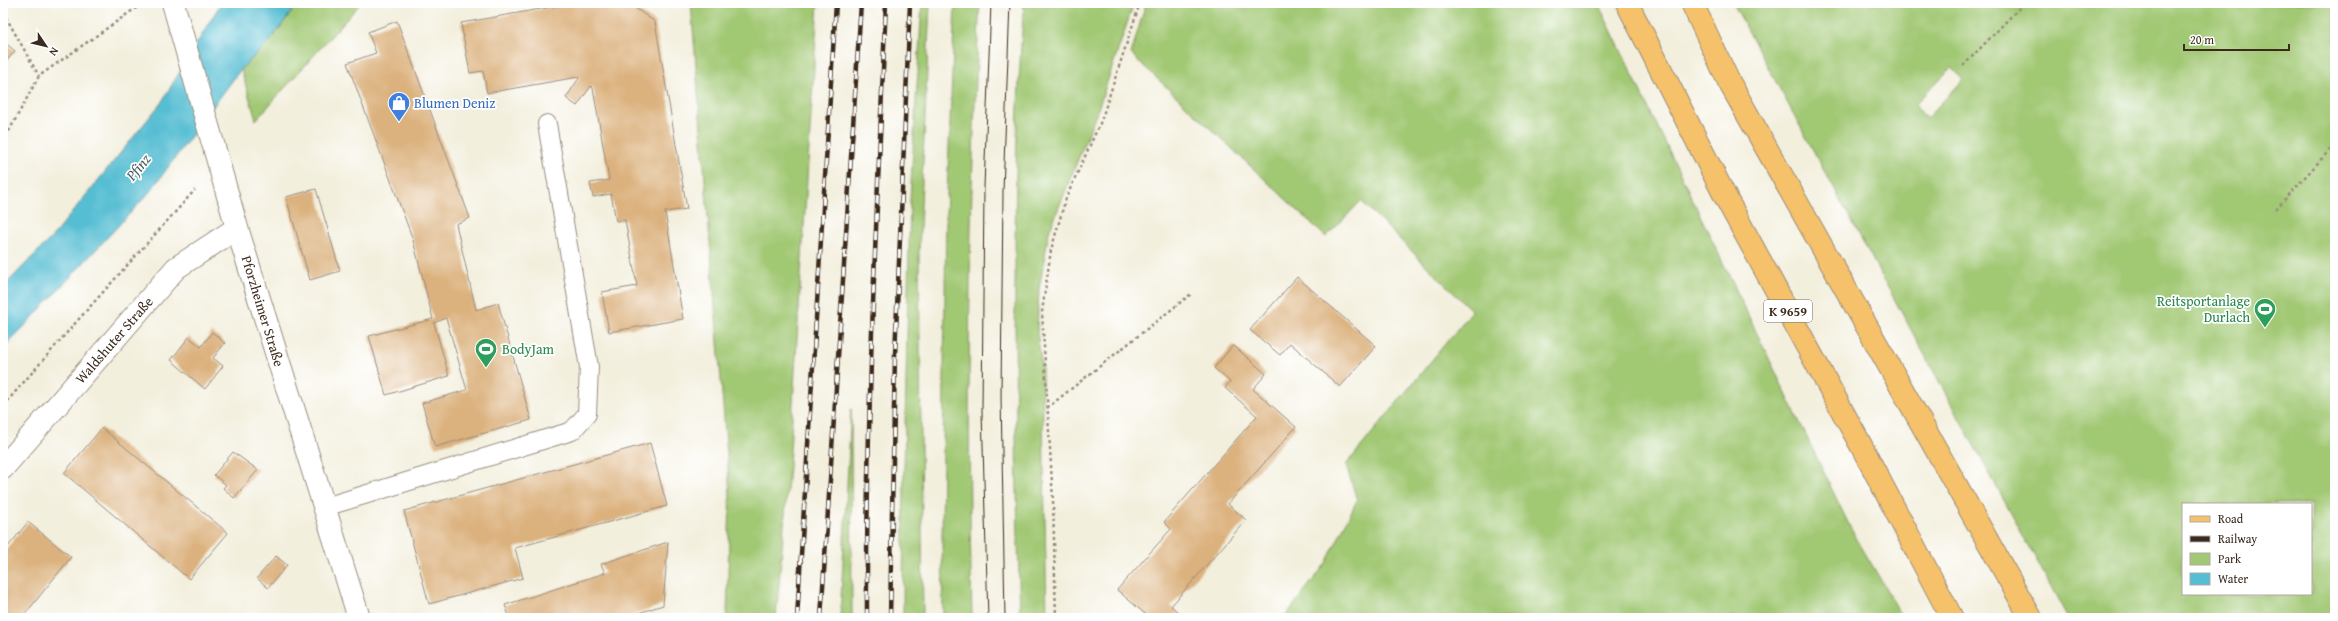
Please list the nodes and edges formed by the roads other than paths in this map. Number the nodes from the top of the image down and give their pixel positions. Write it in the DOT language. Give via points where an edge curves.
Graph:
graph roads {
  1 [pos="173,3"];
  2 [pos="1627,3"];
  3 [pos="1692,3"];
  4 [pos="547,124"];
  5 [pos="237,228"];
  6 [pos="3,468"];
  7 [pos="325,507"];
  8 [pos="358,618"];
  9 [pos="1952,618"];
  10 [pos="2031,618"];
  1 -- 5 [label="street, Pforzheimer Straße"];
  2 -- 9 [label="main road, K 9659" via="1728,202"];
  3 -- 10 [label="main road" via="1728,80"];
  4 -- 7 [label="lane" via="589,367 587,414 572,431"];
  5 -- 6 [label="street, Waldshuter Straße" via="176,268"];
  5 -- 7 [label="street, Pforzheimer Straße"];
  7 -- 8 [label="street, Pforzheimer Straße"];
}
